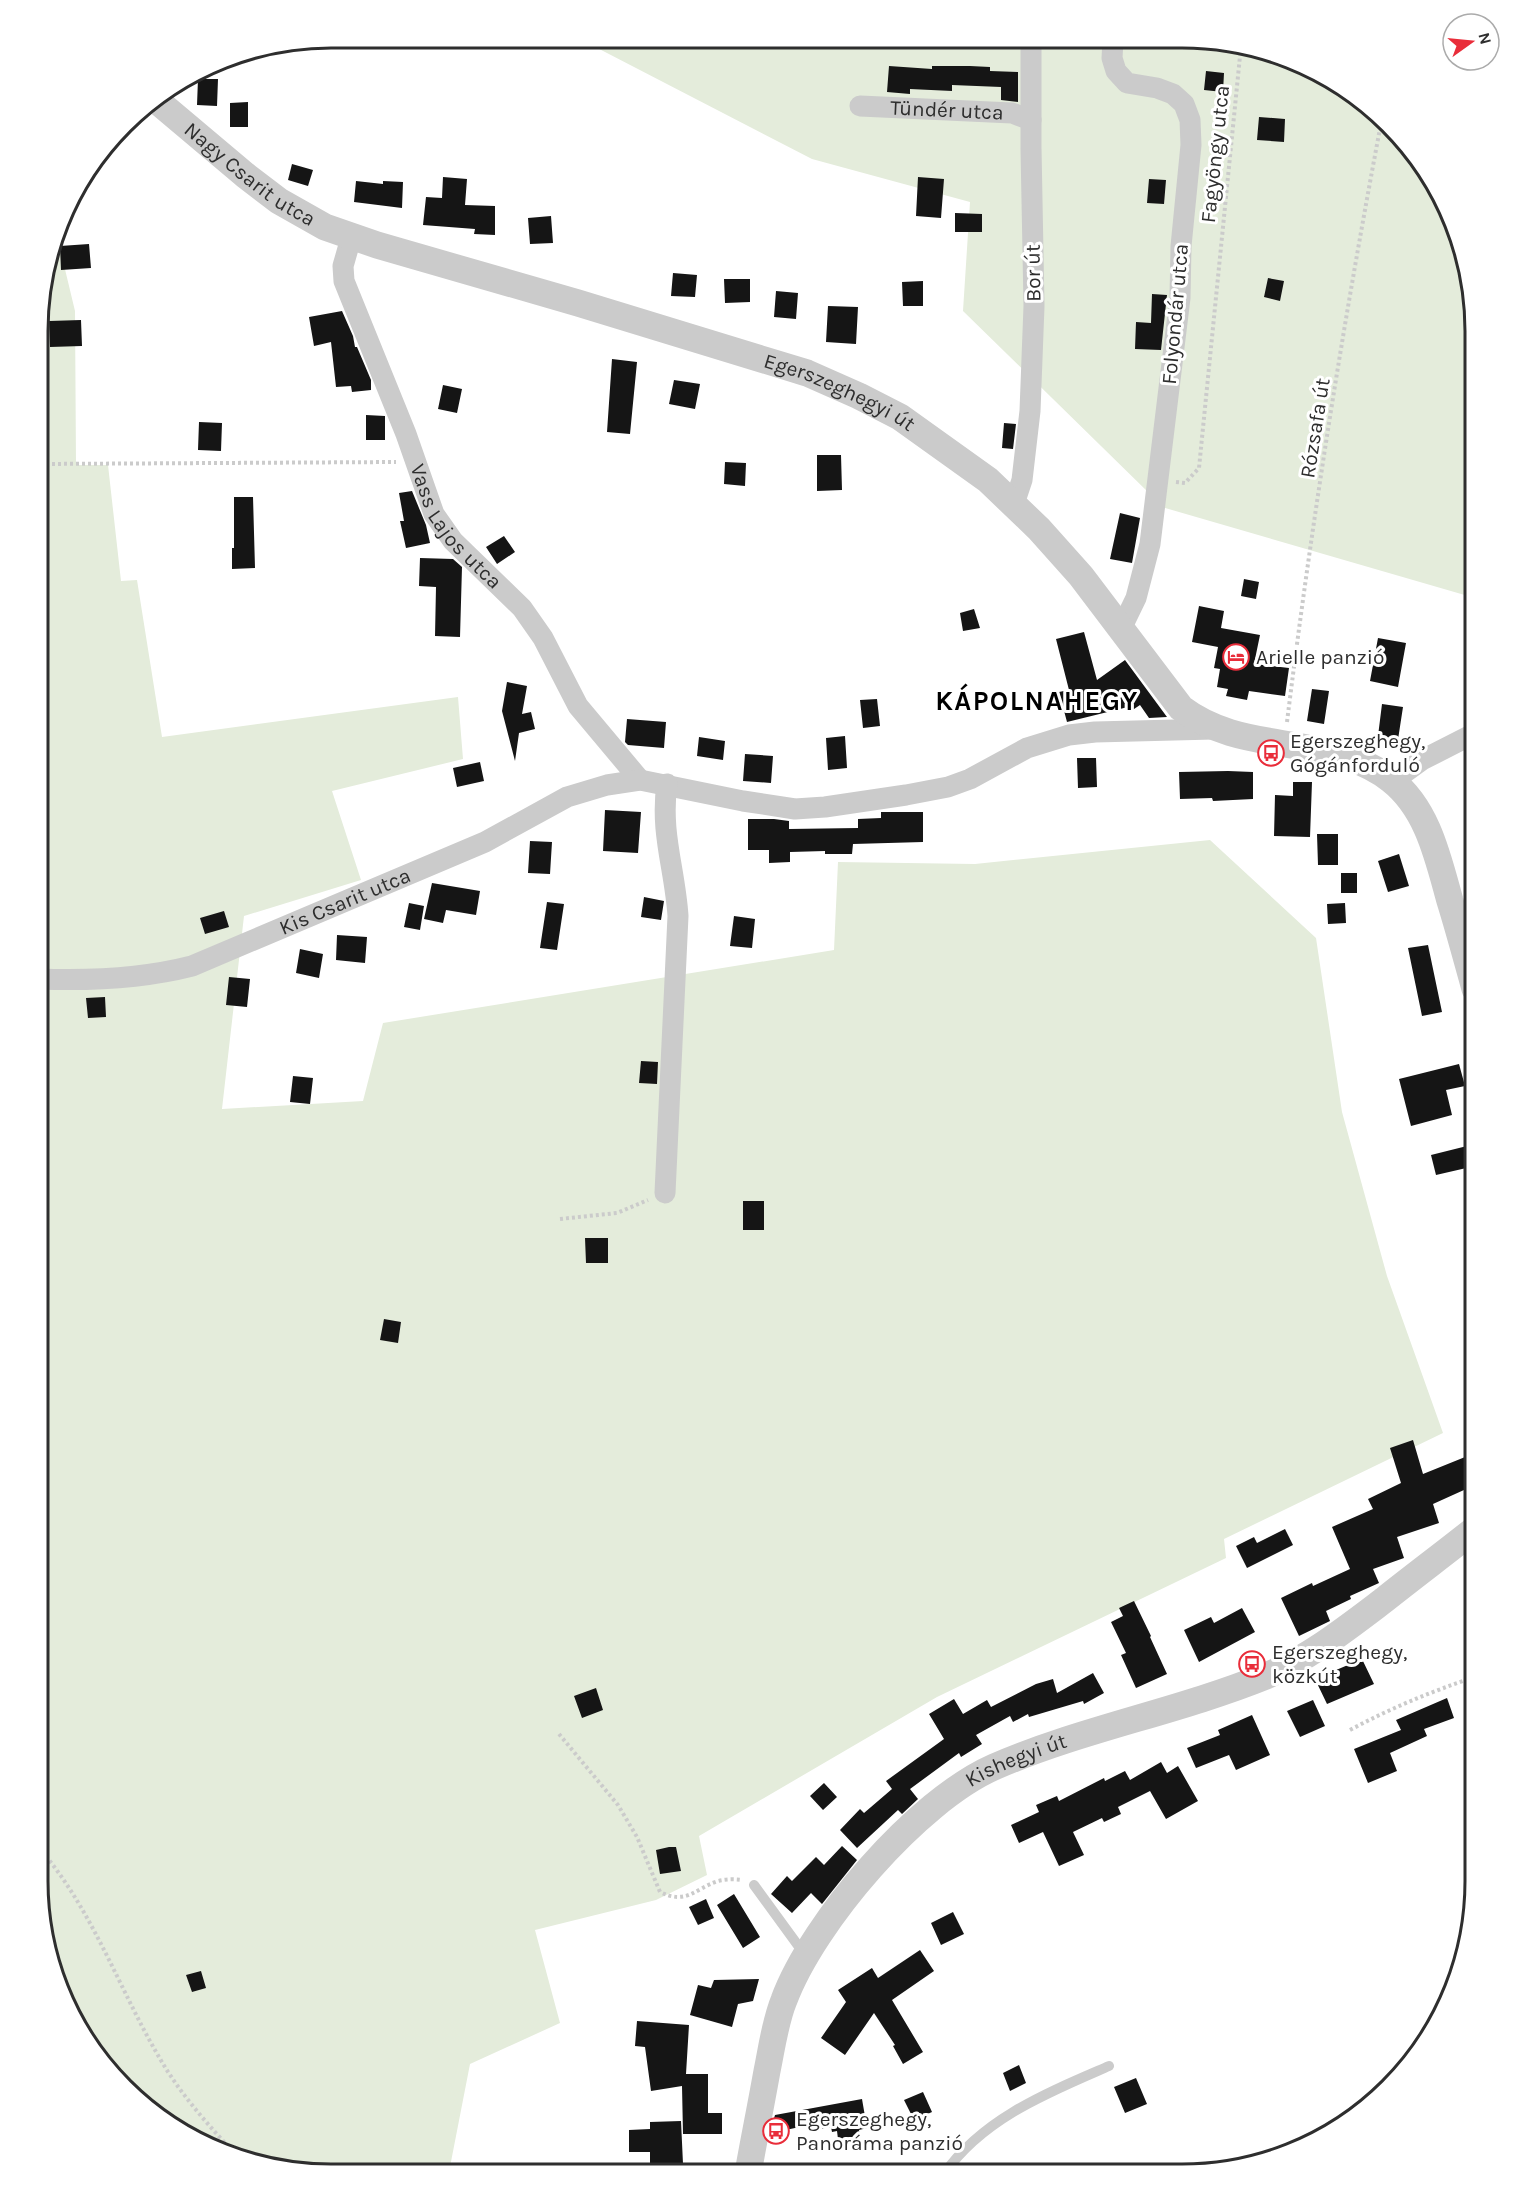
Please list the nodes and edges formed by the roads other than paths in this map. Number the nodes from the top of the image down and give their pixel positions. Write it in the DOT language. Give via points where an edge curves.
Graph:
graph roads {
  1 [pos="1031,48"];
  2 [pos="1113,48"];
  3 [pos="162,105"];
  4 [pos="860,106"];
  5 [pos="1032,120"];
  6 [pos="351,238"];
  7 [pos="1014,504"];
  8 [pos="1121,629"];
  9 [pos="1214,729"];
  10 [pos="1465,738"];
  11 [pos="640,780"];
  12 [pos="1393,781"];
  13 [pos="667,784"];
  14 [pos="1465,955"];
  15 [pos="48,979"];
  16 [pos="665,1193"];
  17 [pos="1465,1537"];
  18 [pos="754,1886"];
  19 [pos="806,1956"];
  20 [pos="1109,2066"];
  21 [pos="750,2164"];
  22 [pos="953,2164"];
  1 -- 5 [label="street, Bor út"];
  2 -- 8 [label="street, Folyondár utca" via="1116,71 1127,83 1157,88 1184,104 1190,120 1191,145 1180,298 1150,544 1136,598"];
  3 -- 6 [label="street, Nagy Csarit utca" via="279,201"];
  4 -- 5 [label="street, Tündér utca" via="1012,112"];
  5 -- 7 [label="street, Bor út" via="1034,306 1030,399 1022,480"];
  6 -- 7 [label="street, Egerszeghegyi út" via="807,373 900,417 988,480"];
  6 -- 11 [label="street, Vass Lajos utca" via="343,266 344,281 434,514 453,541 522,608 543,638 578,706"];
  7 -- 8 [label="street, Egerszeghegyi út" via="1063,554"];
  8 -- 9 [label="street, Egerszeghegyi út" via="1181,708"];
  9 -- 12 [label="street, Egerszeghegyi út" via="1336,753 1362,762"];
  9 -- 13 [label="street, Egerszeghegyi út" via="1069,735 1027,748 948,787 825,807 774,806"];
  10 -- 12 [label="street" via="1422,760"];
  11 -- 13 [label="street, Egerszeghegyi út"];
  11 -- 15 [label="street, Kis Csarit utca" via="567,796 485,842 192,966 93,981"];
  12 -- 14 [label="street, Egerszeghegyi út" via="1412,801 1430,835"];
  13 -- 16 [label="street" via="664,824 678,916"];
  17 -- 19 [label="street, Kishegyi út" via="1327,1642 1267,1676 1038,1750 970,1778 932,1806 890,1849 831,1916"];
  18 -- 19 [label="lane"];
  19 -- 21 [label="street, Kishegyi út" via="780,2013"];
  20 -- 22 [label="lane" via="1022,2106 977,2138"];
}
